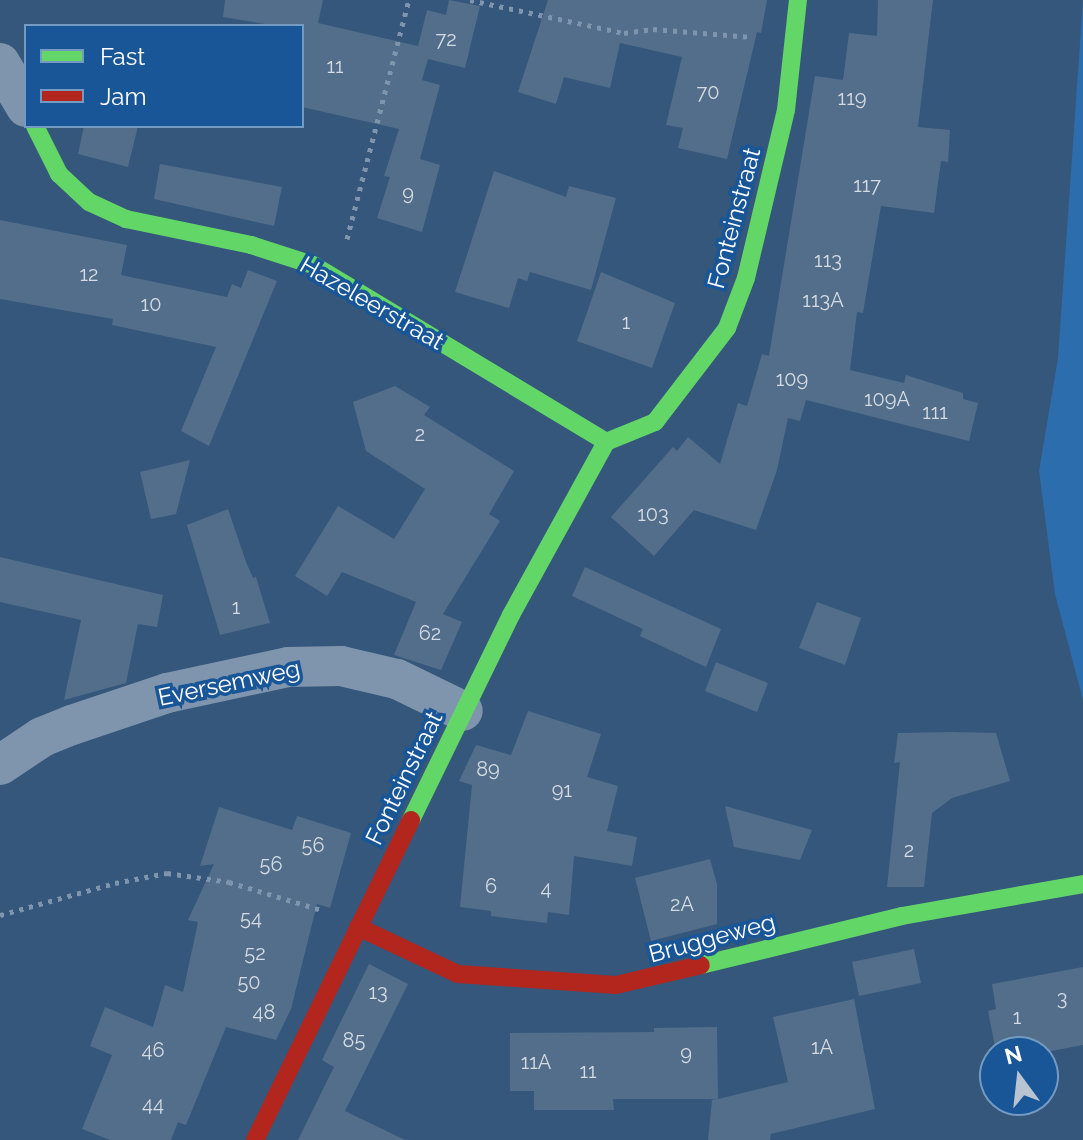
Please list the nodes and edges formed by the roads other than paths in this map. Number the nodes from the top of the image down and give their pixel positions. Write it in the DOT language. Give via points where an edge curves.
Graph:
graph roads {
  1 [pos="798,0"];
  2 [pos="0,63"];
  3 [pos="24,104"];
  4 [pos="36,128"];
  5 [pos="598,438"];
  6 [pos="463,711"];
  7 [pos="0,765"];
  8 [pos="1083,884"];
  9 [pos="360,923"];
  10 [pos="255,1140"];
  1 -- 5 [label="street, Fonteinstraat" via="782,125 746,278 727,328 655,422"];
  2 -- 3 [label="street"];
  4 -- 5 [label="street, Hazeleerstraat" via="59,174 89,202 126,219 283,254 336,279"];
  5 -- 6 [label="street, Fonteinstraat"];
  6 -- 7 [label="street, Eversemweg" via="397,679 341,666 288,667 167,693 72,725 42,737"];
  6 -- 9 [label="street, Fonteinstraat"];
  8 -- 9 [label="street, Bruggeweg" via="902,916 616,985 458,974"];
  9 -- 10 [label="street, Fonteinstraat"];
}
